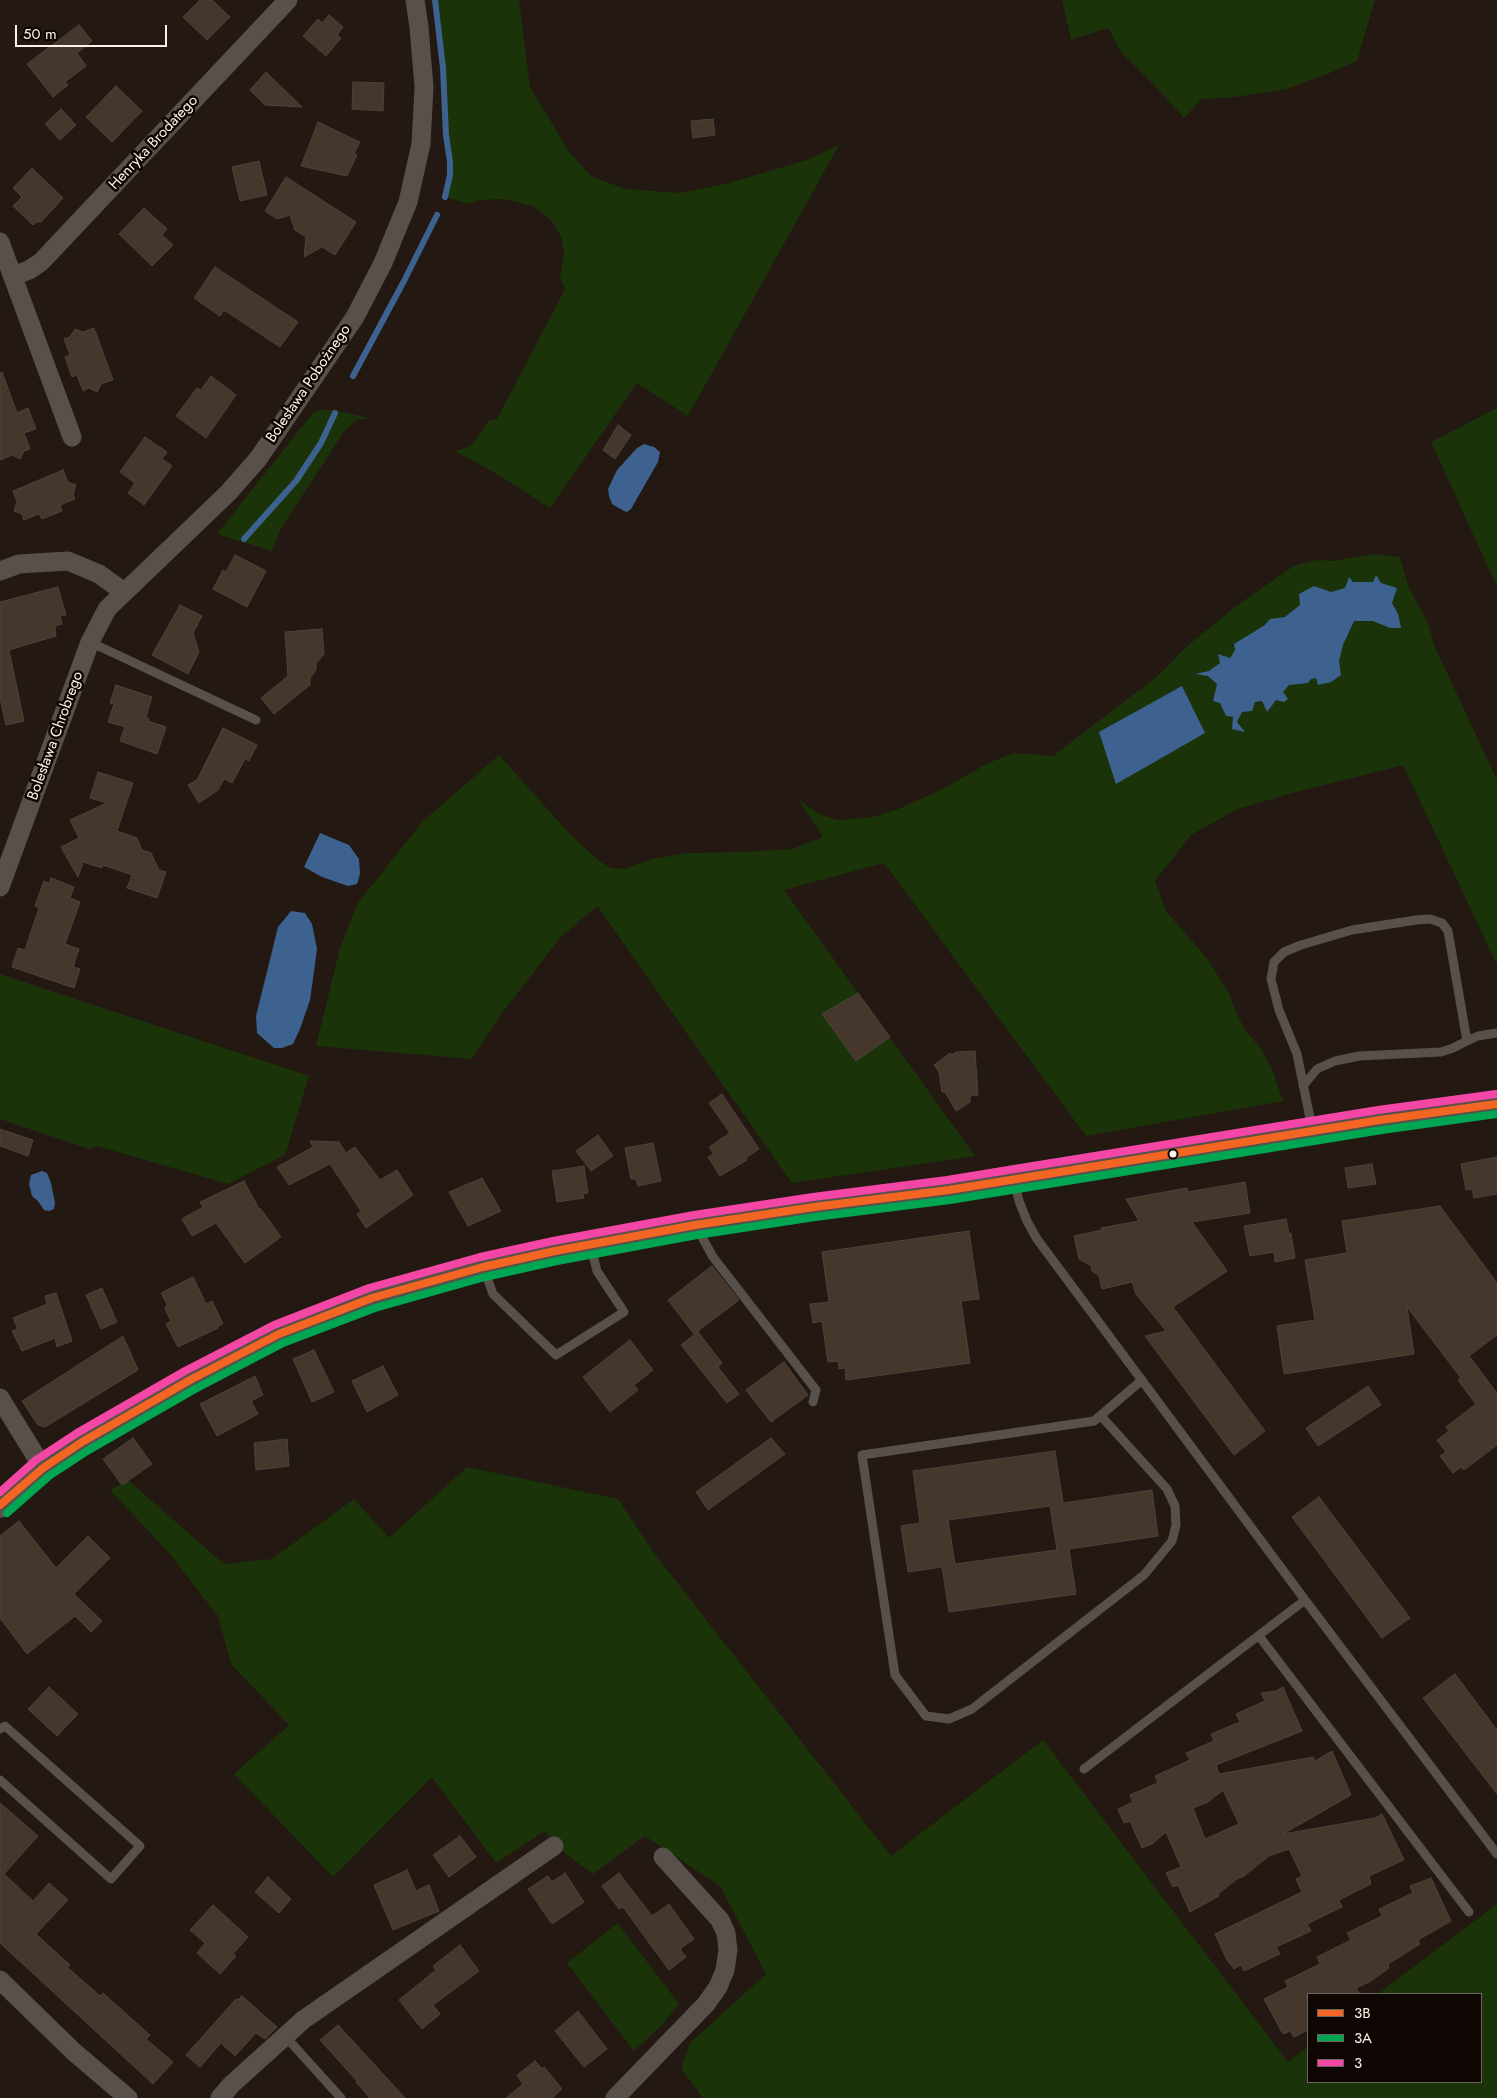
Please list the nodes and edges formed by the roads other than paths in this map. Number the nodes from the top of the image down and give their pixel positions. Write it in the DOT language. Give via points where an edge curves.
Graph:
graph roads {
  1 [pos="288,0"];
  2 [pos="415,0"];
  3 [pos="0,242"];
  4 [pos="13,276"];
  5 [pos="72,436"];
  6 [pos="0,571"];
  7 [pos="124,592"];
  8 [pos="90,642"];
  9 [pos="256,720"];
  10 [pos="0,887"];
  11 [pos="1497,1033"];
  12 [pos="1467,1041"];
  13 [pos="1303,1086"];
  14 [pos="1497,1104"];
  15 [pos="1313,1131"];
  16 [pos="1014,1178"];
  17 [pos="695,1225"];
  18 [pos="590,1244"];
  19 [pos="484,1267"];
  20 [pos="1142,1380"];
  21 [pos="0,1398"];
  22 [pos="813,1402"];
  23 [pos="1101,1416"];
  24 [pos="44,1468"];
  25 [pos="0,1504"];
  26 [pos="1305,1600"];
  27 [pos="1259,1636"];
  28 [pos="0,1729"];
  29 [pos="1084,1770"];
  30 [pos="0,1780"];
  31 [pos="554,1846"];
  32 [pos="1497,1854"];
  33 [pos="663,1857"];
  34 [pos="1469,1912"];
  35 [pos="0,1980"];
  36 [pos="285,2036"];
  37 [pos="128,2098"];
  38 [pos="220,2098"];
  39 [pos="342,2098"];
  40 [pos="615,2098"];
  1 -- 4 [label="street, Henryka Brodatego" via="42,262"];
  2 -- 7 [label="street, Bolesława Pobożnego" via="424,87 421,144 408,202 383,263 355,317 258,459 228,493"];
  3 -- 4 [label="street"];
  4 -- 5 [label="street"];
  6 -- 7 [label="street" via="19,564 68,561 99,574"];
  7 -- 8 [label="street, Bolesława Chrobrego" via="107,610"];
  8 -- 9 [label="lane"];
  8 -- 10 [label="street, Bolesława Chrobrego"];
  11 -- 12 [label="lane"];
  12 -- 13 [label="lane" via="1441,1052 1359,1056 1336,1061 1317,1068"];
  12 -- 13 [label="lane" via="1448,931 1442,923 1430,919 1416,920 1352,930 1301,945 1284,952 1274,962 1270,980 1297,1054"];
  13 -- 15 [label="lane"];
  14 -- 15 [label="main road"];
  15 -- 16 [label="main road"];
  16 -- 17 [label="main road"];
  16 -- 20 [label="lane" via="1019,1201 1037,1239"];
  17 -- 18 [label="main road"];
  17 -- 22 [label="lane" via="713,1257 816,1390"];
  18 -- 19 [label="main road"];
  18 -- 19 [label="lane" via="597,1270 624,1312 556,1355 493,1294"];
  19 -- 24 [label="main road" via="372,1298 279,1334 141,1408"];
  20 -- 23 [label="lane"];
  20 -- 26 [label="lane"];
  21 -- 24 [label="street"];
  23 -- 23 [label="lane" via="1094,1421 862,1455 895,1675 926,1716 949,1719 972,1709 1144,1575 1172,1541 1176,1524 1175,1506 1167,1489"];
  24 -- 25 [label="main road"];
  26 -- 27 [label="lane"];
  26 -- 32 [label="lane"];
  27 -- 29 [label="lane"];
  27 -- 34 [label="lane"];
  28 -- 30 [label="lane" via="5,1726 140,1846 111,1879"];
  31 -- 36 [label="street" via="323,2006"];
  33 -- 40 [label="street" via="720,1920 726,1932 728,1950 725,1970 706,2004"];
  35 -- 37 [label="street" via="74,2052"];
  36 -- 38 [label="street"];
  36 -- 39 [label="lane"];
}
